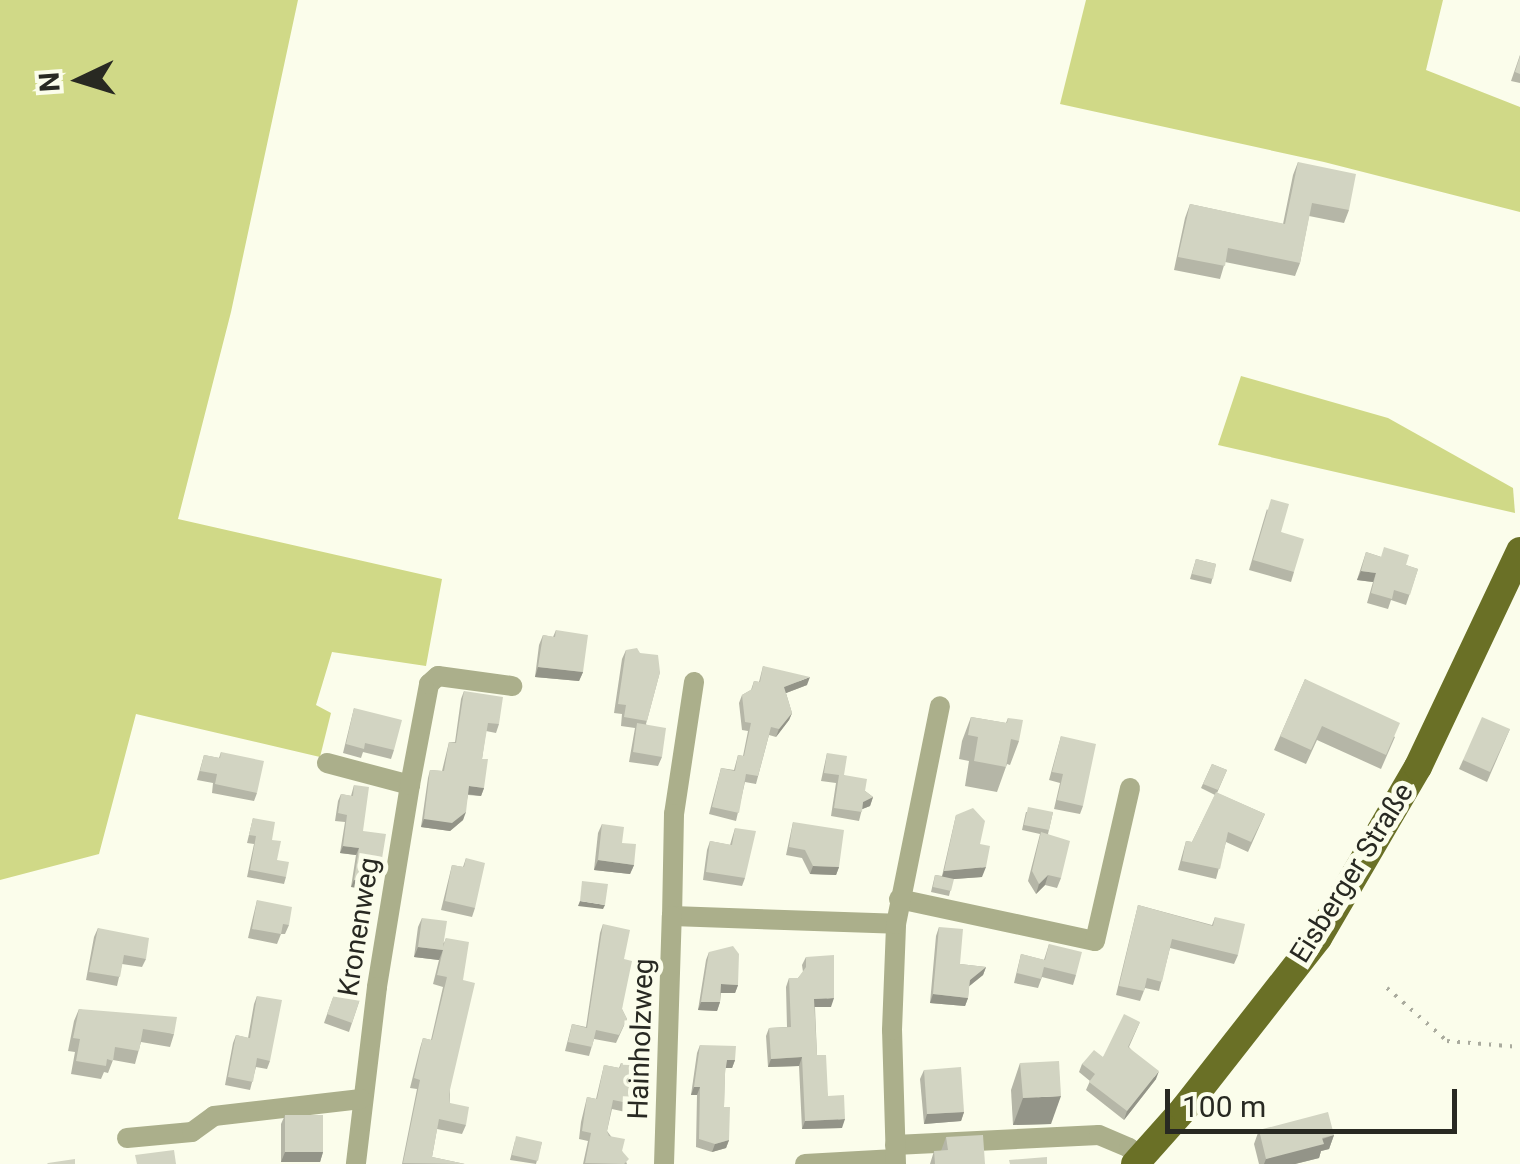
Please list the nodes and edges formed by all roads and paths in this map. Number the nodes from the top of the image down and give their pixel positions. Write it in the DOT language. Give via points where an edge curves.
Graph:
graph roads {
  1 [pos="1520,551"];
  2 [pos="694,682"];
  3 [pos="512,686"];
  4 [pos="940,706"];
  5 [pos="327,764"];
  6 [pos="410,785"];
  7 [pos="1130,788"];
  8 [pos="899,898"];
  9 [pos="672,916"];
  10 [pos="896,924"];
  11 [pos="1387,988"];
  12 [pos="1520,1047"];
  13 [pos="361,1099"];
  14 [pos="127,1138"];
  15 [pos="895,1156"];
  16 [pos="1137,1161"];
  17 [pos="356,1164"];
  18 [pos="664,1164"];
  19 [pos="804,1164"];
  1 -- 16 [label="main road, Eisberger Straße" via="1418,767 1318,938"];
  2 -- 9 [label="street, Hainholzweg" via="674,814"];
  3 -- 6 [label="street, Kronenweg" via="438,676 430,684"];
  4 -- 8 [label="street"];
  5 -- 6 [label="street"];
  6 -- 13 [label="street, Kronenweg"];
  7 -- 8 [label="street" via="1095,941"];
  8 -- 10 [label="street"];
  9 -- 10 [label="street"];
  9 -- 18 [label="street, Hainholzweg"];
  10 -- 15 [label="street"];
  11 -- 12 [label="path" via="1448,1041"];
  13 -- 14 [label="street" via="214,1116 192,1132"];
  13 -- 17 [label="street, Kronenweg"];
  15 -- 16 [label="street" via="1098,1135 1129,1148"];
  15 -- 19 [label="street"];
}
